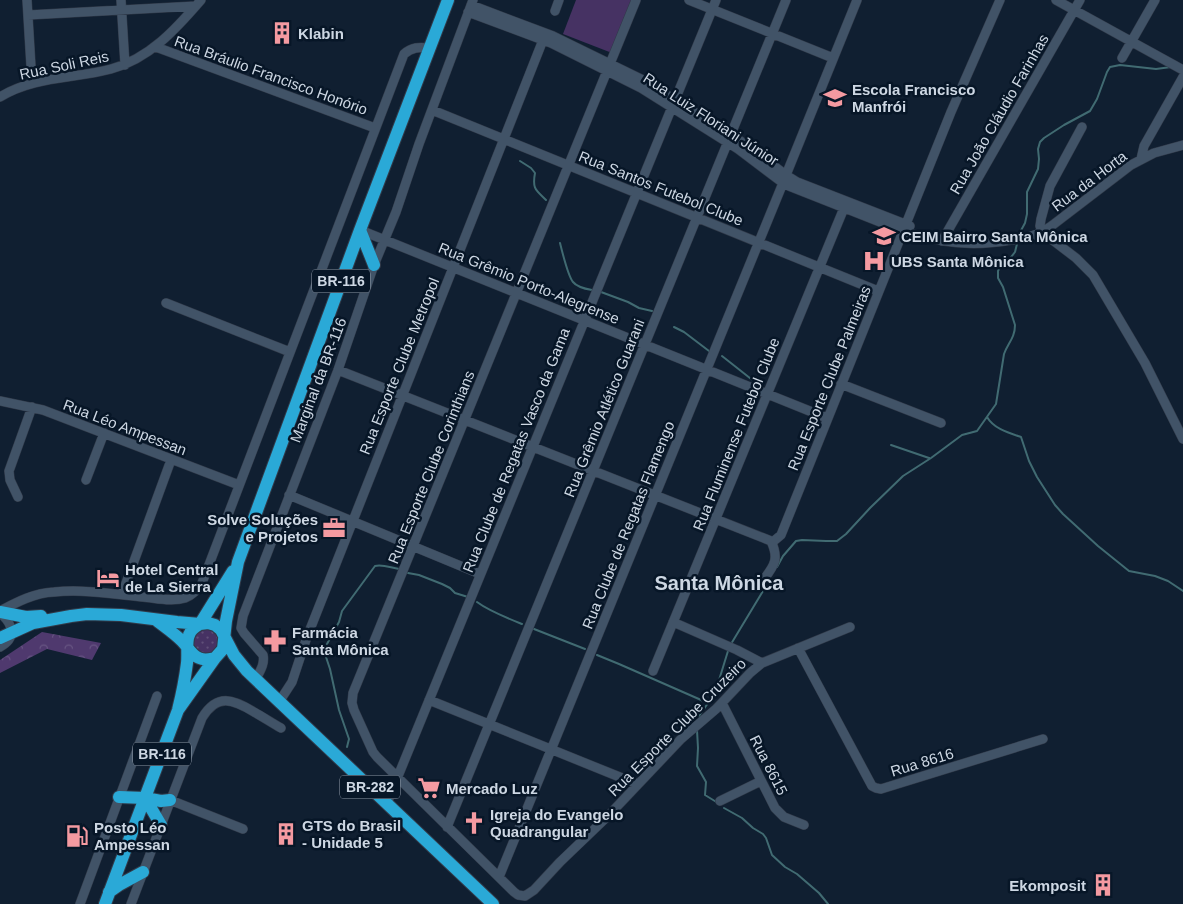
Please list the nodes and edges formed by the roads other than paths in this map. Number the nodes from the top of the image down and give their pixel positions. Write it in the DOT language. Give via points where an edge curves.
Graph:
graph roads {
  1 [pos="26,0"];
  2 [pos="121,0"];
  3 [pos="448,0"];
  4 [pos="559,0"];
  5 [pos="636,0"];
  6 [pos="689,0"];
  7 [pos="716,0"];
  8 [pos="786,0"];
  9 [pos="857,0"];
  10 [pos="1000,0"];
  11 [pos="1056,0"];
  12 [pos="1080,0"];
  13 [pos="1155,0"];
  14 [pos="198,3"];
  15 [pos="471,6"];
  16 [pos="712,9"];
  17 [pos="1074,9"];
  18 [pos="121,10"];
  19 [pos="554,11"];
  20 [pos="28,15"];
  21 [pos="772,34"];
  22 [pos="543,40"];
  23 [pos="1132,42"];
  24 [pos="156,47"];
  25 [pos="429,48"];
  26 [pos="834,58"];
  27 [pos="1122,58"];
  28 [pos="125,64"];
  29 [pos="608,67"];
  30 [pos="1180,70"];
  31 [pos="32,83"];
  32 [pos="0,97"];
  33 [pos="673,103"];
  34 [pos="432,110"];
  35 [pos="1082,127"];
  36 [pos="375,128"];
  37 [pos="504,138"];
  38 [pos="729,139"];
  39 [pos="1183,145"];
  40 [pos="1140,159"];
  41 [pos="568,165"];
  42 [pos="784,179"];
  43 [pos="637,193"];
  44 [pos="844,208"];
  45 [pos="697,217"];
  46 [pos="904,227"];
  47 [pos="360,230"];
  48 [pos="1042,232"];
  49 [pos="384,240"];
  50 [pos="942,241"];
  51 [pos="758,242"];
  52 [pos="350,258"];
  53 [pos="374,265"];
  54 [pos="819,267"];
  55 [pos="453,268"];
  56 [pos="878,291"];
  57 [pos="516,293"];
  58 [pos="166,303"];
  59 [pos="584,320"];
  60 [pos="645,345"];
  61 [pos="290,352"];
  62 [pos="338,370"];
  63 [pos="706,370"];
  64 [pos="841,384"];
  65 [pos="767,394"];
  66 [pos="403,396"];
  67 [pos="0,401"];
  68 [pos="32,407"];
  69 [pos="827,418"];
  70 [pos="465,420"];
  71 [pos="941,423"];
  72 [pos="104,433"];
  73 [pos="1183,439"];
  74 [pos="532,447"];
  75 [pos="171,460"];
  76 [pos="593,471"];
  77 [pos="86,480"];
  78 [pos="239,485"];
  79 [pos="290,495"];
  80 [pos="655,495"];
  81 [pos="18,497"];
  82 [pos="716,519"];
  83 [pos="353,521"];
  84 [pos="771,541"];
  85 [pos="413,546"];
  86 [pos="238,562"];
  87 [pos="480,574"];
  88 [pos="764,580"];
  89 [pos="122,594"];
  90 [pos="0,612"];
  91 [pos="71,616"];
  92 [pos="154,619"];
  93 [pos="673,622"];
  94 [pos="200,624"];
  95 [pos="850,627"];
  96 [pos="12,632"];
  97 [pos="224,637"];
  98 [pos="0,638"];
  99 [pos="0,647"];
  100 [pos="188,648"];
  101 [pos="798,648"];
  102 [pos="215,658"];
  103 [pos="762,664"];
  104 [pos="653,671"];
  105 [pos="251,675"];
  106 [pos="157,696"];
  107 [pos="429,700"];
  108 [pos="280,702"];
  109 [pos="722,703"];
  110 [pos="178,710"];
  111 [pos="489,724"];
  112 [pos="281,728"];
  113 [pos="1043,739"];
  114 [pos="551,749"];
  115 [pos="397,777"];
  116 [pos="761,781"];
  117 [pos="637,784"];
  118 [pos="119,798"];
  119 [pos="145,798"];
  120 [pos="170,800"];
  121 [pos="720,801"];
  122 [pos="386,803"];
  123 [pos="137,820"];
  124 [pos="161,825"];
  125 [pos="804,825"];
  126 [pos="447,827"];
  127 [pos="243,828"];
  128 [pos="122,859"];
  129 [pos="144,872"];
  130 [pos="499,878"];
  131 [pos="522,896"];
  132 [pos="107,898"];
  133 [pos="80,904"];
  134 [pos="131,904"];
  135 [pos="493,904"];
  1 -- 20 [label="street"];
  2 -- 18 [label="street"];
  3 -- 25 [label="highway, BR-116"];
  4 -- 19 [label="street"];
  5 -- 29 [label="street, Rua Esporte Clube Corinthians"];
  6 -- 16 [label="street"];
  7 -- 16 [label="street, Rua Clube de Regatas Vasco da Gama"];
  8 -- 21 [label="street, Rua Grêmio Atlético Guarani"];
  9 -- 26 [label="street, Rua Clube de Regatas Flamengo"];
  10 -- 46 [label="street, Rua Esporte Clube Palmeiras"];
  11 -- 17 [label="street"];
  12 -- 17 [label="street, Rua João Cláudio Farinhas"];
  13 -- 23 [label="street"];
  14 -- 18 [label="street"];
  14 -- 24 [label="street, Rua Soli Reis"];
  15 -- 22 [label="street, Rua Luiz Floriani Júnior"];
  15 -- 29 [label="street, Rua Luiz Floriani Júnior" via="553,36"];
  15 -- 34 [label="street, Marginal da BR-116"];
  16 -- 21 [label="street"];
  16 -- 33 [label="street, Rua Clube de Regatas Vasco da Gama"];
  17 -- 23 [label="street"];
  17 -- 50 [label="street, Rua João Cláudio Farinhas"];
  18 -- 20 [label="street"];
  18 -- 28 [label="street"];
  20 -- 31 [label="street"];
  21 -- 26 [label="street"];
  21 -- 38 [label="street, Rua Grêmio Atlético Guarani"];
  22 -- 29 [label="street, Rua Luiz Floriani Júnior"];
  22 -- 37 [label="street, Rua Esporte Clube Metropol"];
  23 -- 27 [label="street"];
  23 -- 30 [label="street"];
  24 -- 28 [label="street, Rua Soli Reis"];
  24 -- 36 [label="street, Rua Bráulio Francisco Honório"];
  25 -- 36 [label="street" via="414,48 404,54"];
  25 -- 47 [label="highway, BR-116"];
  26 -- 42 [label="street, Rua Clube de Regatas Flamengo"];
  28 -- 31 [label="street, Rua Soli Reis" via="104,71"];
  29 -- 33 [label="street, Rua Luiz Floriani Júnior" via="643,80"];
  29 -- 41 [label="street, Rua Esporte Clube Corinthians"];
  30 -- 40 [label="street"];
  31 -- 32 [label="street, Rua Soli Reis"];
  33 -- 38 [label="street, Rua Luiz Floriani Júnior"];
  33 -- 43 [label="street, Rua Clube de Regatas Vasco da Gama"];
  34 -- 37 [label="street, Rua Santos Futebol Clube"];
  34 -- 49 [label="street, Marginal da BR-116"];
  35 -- 48 [label="street" via="1050,186 1041,219"];
  36 -- 61 [label="street"];
  37 -- 41 [label="street, Rua Santos Futebol Clube"];
  37 -- 55 [label="street, Rua Esporte Clube Metropol"];
  38 -- 42 [label="street, Rua Luiz Floriani Júnior" via="749,148"];
  38 -- 45 [label="street, Rua Grêmio Atlético Guarani"];
  39 -- 40 [label="street, Rua da Horta"];
  40 -- 48 [label="street, Rua da Horta"];
  41 -- 43 [label="street, Rua Santos Futebol Clube"];
  41 -- 57 [label="street, Rua Esporte Clube Corinthians"];
  42 -- 44 [label="street, Rua Luiz Floriani Júnior"];
  42 -- 46 [label="street, Rua Luiz Floriani Júnior"];
  42 -- 51 [label="street, Rua Clube de Regatas Flamengo"];
  43 -- 45 [label="street, Rua Santos Futebol Clube"];
  43 -- 59 [label="street, Rua Clube de Regatas Vasco da Gama"];
  44 -- 46 [label="street, Rua Luiz Floriani Júnior"];
  44 -- 54 [label="street, Rua Fluminense Futebol Clube"];
  45 -- 51 [label="street, Rua Santos Futebol Clube"];
  45 -- 60 [label="street, Rua Grêmio Atlético Guarani"];
  46 -- 50 [label="street, Rua Luiz Floriani Júnior"];
  46 -- 56 [label="street, Rua Esporte Clube Palmeiras"];
  47 -- 49 [label="street, Rua Grêmio Porto-Alegrense"];
  47 -- 52 [label="highway, BR-116"];
  47 -- 53 [label="highway"];
  48 -- 50 [label="street, Rua Luiz Floriani Júnior" via="999,242 969,244"];
  48 -- 73 [label="street" via="1093,275 1138,350"];
  49 -- 53 [label="street, Marginal da BR-116"];
  49 -- 55 [label="street, Rua Grêmio Porto-Alegrense"];
  51 -- 54 [label="street, Rua Santos Futebol Clube"];
  51 -- 63 [label="street, Rua Clube de Regatas Flamengo"];
  52 -- 53 [label="highway" via="363,258"];
  52 -- 86 [label="highway, BR-116"];
  53 -- 62 [label="street, Marginal da BR-116"];
  54 -- 56 [label="street, Rua Santos Futebol Clube"];
  54 -- 65 [label="street, Rua Fluminense Futebol Clube"];
  55 -- 57 [label="street, Rua Grêmio Porto-Alegrense"];
  55 -- 66 [label="street, Rua Esporte Clube Metropol"];
  56 -- 64 [label="street, Rua Esporte Clube Palmeiras"];
  57 -- 59 [label="street, Rua Grêmio Porto-Alegrense"];
  57 -- 70 [label="street, Rua Esporte Clube Corinthians"];
  58 -- 61 [label="street"];
  59 -- 60 [label="street, Rua Grêmio Porto-Alegrense"];
  59 -- 74 [label="street, Rua Clube de Regatas Vasco da Gama"];
  60 -- 63 [label="street, Rua Grêmio Porto-Alegrense"];
  60 -- 76 [label="street, Rua Grêmio Atlético Guarani"];
  61 -- 78 [label="street"];
  62 -- 66 [label="street"];
  62 -- 79 [label="street, Marginal da BR-116"];
  63 -- 65 [label="street, Rua Grêmio Porto-Alegrense"];
  63 -- 80 [label="street, Rua Clube de Regatas Flamengo"];
  64 -- 69 [label="street, Rua Esporte Clube Palmeiras"];
  64 -- 71 [label="street"];
  65 -- 69 [label="street, Rua Grêmio Porto-Alegrense"];
  65 -- 82 [label="street, Rua Fluminense Futebol Clube"];
  66 -- 70 [label="street"];
  66 -- 83 [label="street, Rua Esporte Clube Metropol"];
  67 -- 68 [label="street, Rua Léo Ampessan"];
  68 -- 72 [label="street, Rua Léo Ampessan"];
  68 -- 81 [label="street" via="9,470"];
  69 -- 84 [label="street, Rua Esporte Clube Palmeiras" via="780,534"];
  70 -- 74 [label="street"];
  70 -- 85 [label="street, Rua Esporte Clube Corinthians"];
  72 -- 75 [label="street, Rua Léo Ampessan"];
  72 -- 77 [label="street"];
  74 -- 76 [label="street"];
  74 -- 87 [label="street, Rua Clube de Regatas Vasco da Gama"];
  75 -- 78 [label="street, Rua Léo Ampessan"];
  75 -- 89 [label="street"];
  76 -- 80 [label="street"];
  76 -- 111 [label="street, Rua Grêmio Atlético Guarani"];
  78 -- 89 [label="street" via="202,583 191,596 169,599"];
  79 -- 83 [label="street"];
  79 -- 105 [label="street, Marginal da BR-116" via="242,623 244,633 264,659 263,665"];
  80 -- 82 [label="street"];
  80 -- 114 [label="street, Rua Clube de Regatas Flamengo"];
  82 -- 84 [label="street"];
  82 -- 93 [label="street, Rua Fluminense Futebol Clube"];
  83 -- 85 [label="street"];
  83 -- 108 [label="street, Rua Esporte Clube Metropol" via="292,682"];
  84 -- 88 [label="street" via="776,559"];
  85 -- 87 [label="street"];
  85 -- 115 [label="street, Rua Esporte Clube Corinthians" via="353,693 352,703 373,752"];
  86 -- 94 [label="highway, BR-116"];
  86 -- 97 [label="highway, BR-116"];
  87 -- 107 [label="street, Rua Clube de Regatas Vasco da Gama"];
  89 -- 90 [label="street" via="86,591 40,594"];
  90 -- 91 [label="highway" via="26,617"];
  90 -- 96 [label="street"];
  91 -- 92 [label="highway, BR-282" via="113,615"];
  91 -- 96 [label="highway, BR-282" via="33,623"];
  92 -- 94 [label="highway, BR-282"];
  92 -- 100 [label="highway, BR-282"];
  93 -- 103 [label="street"];
  93 -- 104 [label="street, Rua Fluminense Futebol Clube"];
  94 -- 97 [label="highway, BR-282" via="215,625"];
  94 -- 100 [label="highway, BR-116" via="189,634"];
  95 -- 101 [label="street, Rua Esporte Clube Cruzeiro"];
  96 -- 98 [label="highway, BR-282"];
  96 -- 99 [label="street" via="7,643"];
  97 -- 102 [label="highway, BR-116" via="223,649"];
  97 -- 105 [label="highway, BR-282"];
  100 -- 102 [label="highway, BR-282" via="203,660"];
  100 -- 110 [label="highway, BR-116"];
  101 -- 103 [label="street, Rua Esporte Clube Cruzeiro"];
  101 -- 113 [label="street, Rua 8616" via="872,786 876,788"];
  102 -- 105 [label="highway, BR-282"];
  102 -- 110 [label="highway, BR-116"];
  103 -- 109 [label="street, Rua Esporte Clube Cruzeiro"];
  105 -- 108 [label="highway, BR-282"];
  106 -- 118 [label="street"];
  107 -- 111 [label="street"];
  107 -- 115 [label="street, Rua Clube de Regatas Vasco da Gama"];
  108 -- 122 [label="highway, BR-282"];
  109 -- 116 [label="street, Rua 8615"];
  109 -- 117 [label="street, Rua Esporte Clube Cruzeiro"];
  110 -- 119 [label="highway, BR-116"];
  111 -- 114 [label="street"];
  111 -- 126 [label="street, Rua Grêmio Atlético Guarani"];
  112 -- 120 [label="street" via="239,703 229,700 212,704 202,718"];
  114 -- 117 [label="street"];
  114 -- 130 [label="street, Rua Clube de Regatas Flamengo"];
  115 -- 122 [label="street, Rua Clube de Regatas Vasco da Gama"];
  115 -- 126 [label="street, Rua Esporte Clube Corinthians"];
  116 -- 121 [label="street"];
  116 -- 125 [label="street, Rua 8615" via="780,814"];
  117 -- 131 [label="street, Rua Esporte Clube Cruzeiro" via="534,890"];
  118 -- 119 [label="highway"];
  118 -- 133 [label="street"];
  119 -- 120 [label="highway"];
  119 -- 123 [label="highway, BR-116"];
  119 -- 124 [label="highway"];
  120 -- 124 [label="street"];
  120 -- 127 [label="street"];
  122 -- 135 [label="highway, BR-282"];
  123 -- 124 [label="highway"];
  123 -- 128 [label="highway, BR-116"];
  124 -- 129 [label="street"];
  126 -- 130 [label="street, Rua Esporte Clube Corinthians"];
  128 -- 129 [label="highway"];
  128 -- 132 [label="highway, BR-116"];
  129 -- 132 [label="highway" via="119,885"];
  129 -- 134 [label="street"];
  130 -- 131 [label="street, Rua Esporte Clube Corinthians"];
}
